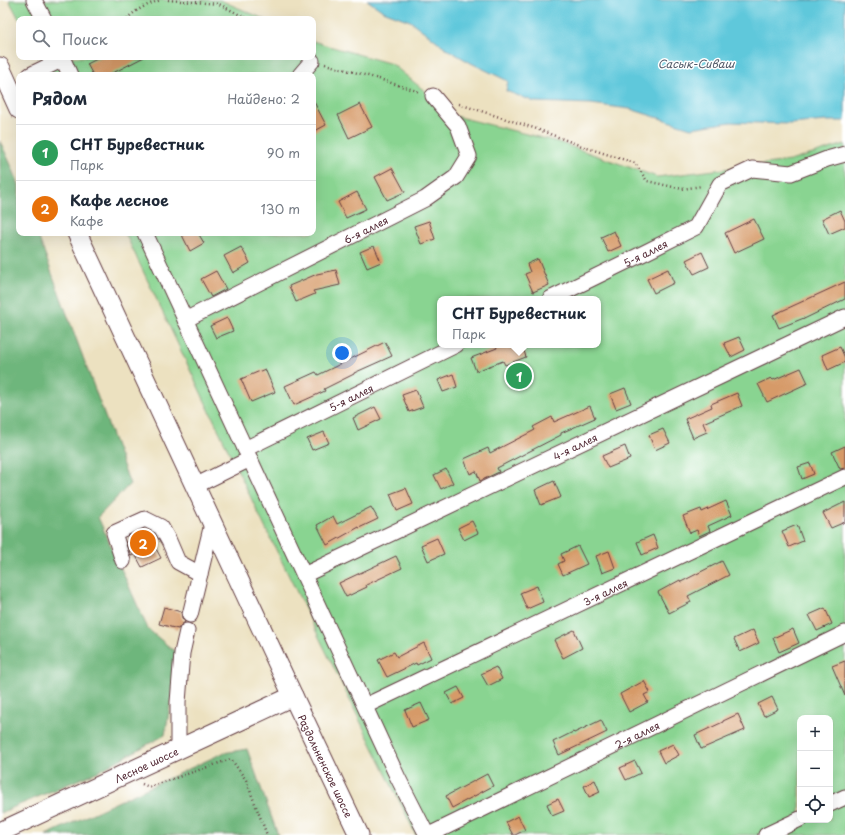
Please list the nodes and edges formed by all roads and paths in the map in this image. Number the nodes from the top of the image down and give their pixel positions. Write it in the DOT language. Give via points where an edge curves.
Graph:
graph roads {
  1 [pos="34,0"];
  2 [pos="162,0"];
  3 [pos="168,0"];
  4 [pos="42,16"];
  5 [pos="131,16"];
  6 [pos="242,16"];
  7 [pos="58,60"];
  8 [pos="63,60"];
  9 [pos="312,61"];
  10 [pos="0,67"];
  11 [pos="36,72"];
  12 [pos="69,72"];
  13 [pos="303,72"];
  14 [pos="14,83"];
  15 [pos="16,94"];
  16 [pos="433,96"];
  17 [pos="845,154"];
  18 [pos="721,184"];
  19 [pos="78,236"];
  20 [pos="146,236"];
  21 [pos="556,296"];
  22 [pos="845,318"];
  23 [pos="185,320"];
  24 [pos="450,348"];
  25 [pos="248,454"];
  26 [pos="845,477"];
  27 [pos="195,486"];
  28 [pos="212,524"];
  29 [pos="123,561"];
  30 [pos="200,574"];
  31 [pos="304,575"];
  32 [pos="190,615"];
  33 [pos="186,631"];
  34 [pos="845,633"];
  35 [pos="293,696"];
  36 [pos="365,706"];
  37 [pos="178,750"];
  38 [pos="122,775"];
  39 [pos="845,797"];
  40 [pos="833,803"];
  41 [pos="797,820"];
  42 [pos="0,832"];
  43 [pos="266,835"];
  44 [pos="359,835"];
  45 [pos="428,835"];
  46 [pos="766,835"];
  1 -- 4 [label="lane"];
  2 -- 5 [label="path" via="151,3"];
  3 -- 6 [label="path" via="219,4"];
  7 -- 11 [label="lane"];
  8 -- 12 [label="lane"];
  9 -- 13 [label="lane"];
  9 -- 16 [label="path"];
  10 -- 14 [label="main road"];
  14 -- 15 [label="main road"];
  16 -- 18 [label="path" via="635,163 647,181 682,189"];
  16 -- 23 [label="lane, 6-я аллея" via="458,126 470,156 456,177 425,199"];
  17 -- 18 [label="lane" via="792,173 752,169"];
  18 -- 21 [label="lane, 5-я аллея" via="696,227"];
  19 -- 27 [label="main road, Раздольненское шоссе"];
  20 -- 23 [label="lane"];
  22 -- 31 [label="lane, 4-я аллея"];
  23 -- 25 [label="lane"];
  24 -- 25 [label="lane, 5-я аллея"];
  25 -- 27 [label="lane, 5-я аллея"];
  25 -- 31 [label="lane"];
  26 -- 36 [label="lane, 3-я аллея"];
  27 -- 28 [label="main road, Раздольненское шоссе"];
  28 -- 30 [label="lane"];
  28 -- 35 [label="main road, Раздольненское шоссе"];
  29 -- 30 [label="lane" via="114,533 145,519 161,527 178,562"];
  30 -- 32 [label="lane"];
  31 -- 36 [label="lane"];
  33 -- 37 [label="lane" via="178,702"];
  34 -- 45 [label="lane, 2-я аллея"];
  35 -- 37 [label="main road, Лесное шоссе"];
  35 -- 44 [label="main road, Раздольненское шоссе"];
  36 -- 45 [label="lane"];
  37 -- 38 [label="main road, Лесное шоссе"];
  38 -- 42 [label="main road, Лесное шоссе"];
  38 -- 43 [label="path" via="150,787 231,759 246,780"];
  39 -- 40 [label="lane"];
  41 -- 46 [label="lane"];
}
